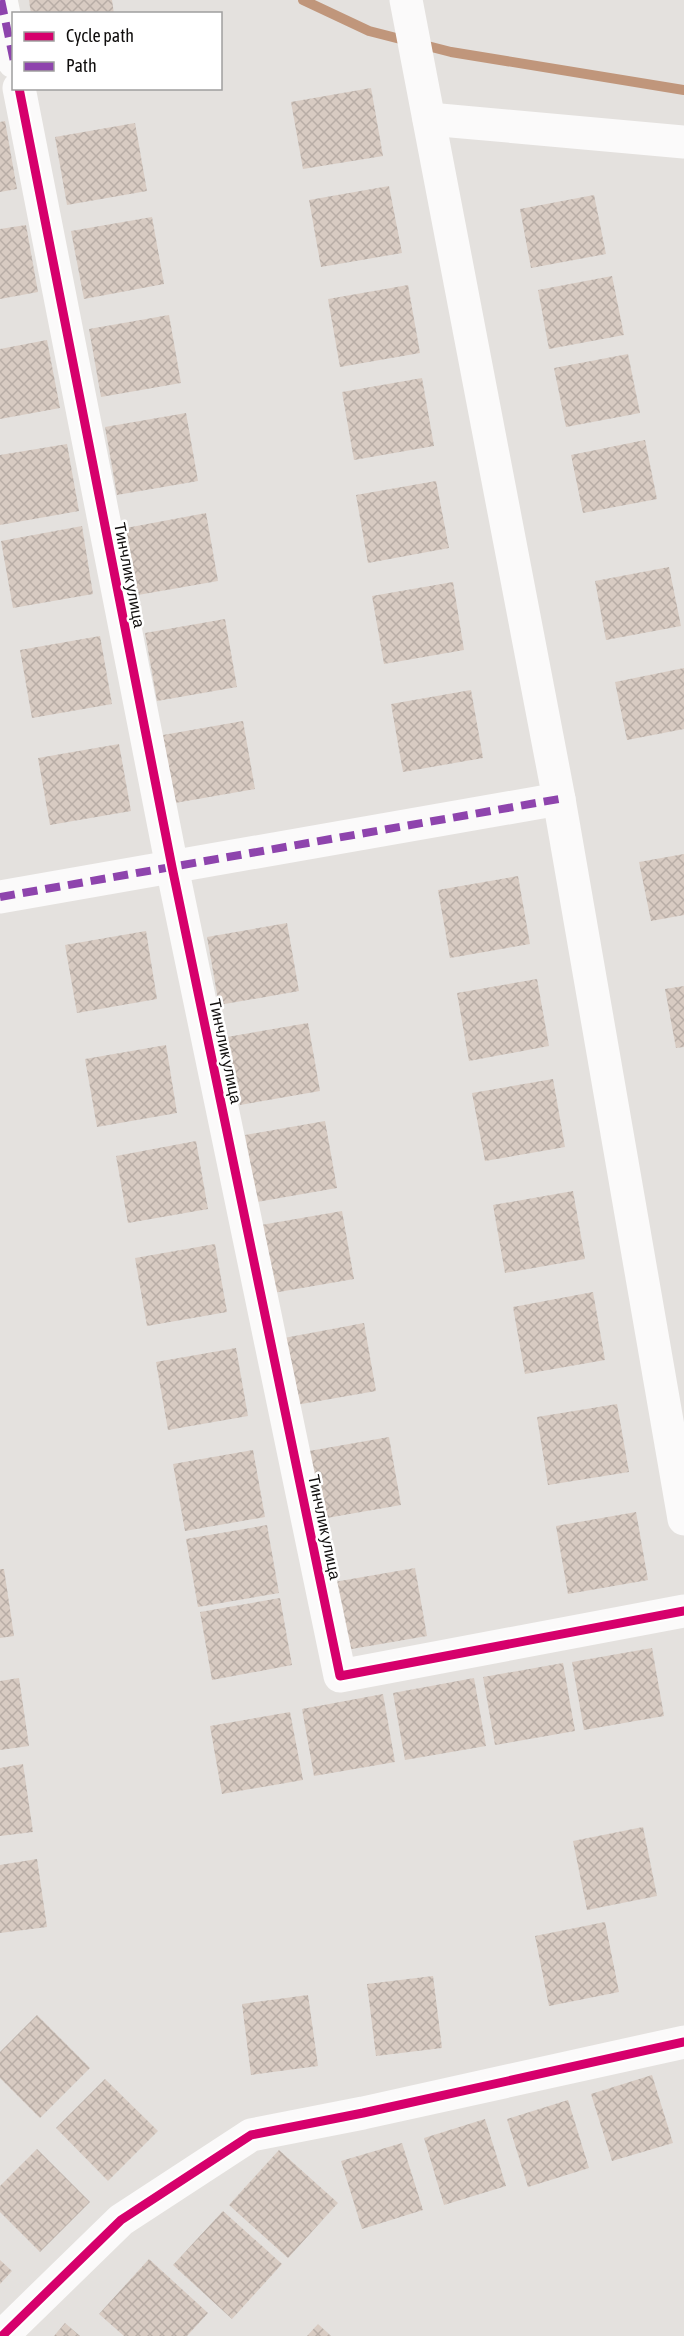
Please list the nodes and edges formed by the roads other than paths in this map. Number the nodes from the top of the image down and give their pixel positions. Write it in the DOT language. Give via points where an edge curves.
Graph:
graph roads {
  1 [pos="1,0"];
  2 [pos="406,3"];
  3 [pos="12,52"];
  4 [pos="19,90"];
  5 [pos="427,107"];
  6 [pos="684,142"];
  7 [pos="559,799"];
  8 [pos="172,867"];
  9 [pos="0,897"];
  10 [pos="684,1519"];
  11 [pos="684,1611"];
  12 [pos="684,2042"];
  13 [pos="2,2336"];
  1 -- 3 [label="street"];
  2 -- 5 [label="street"];
  4 -- 8 [label="street, Тинчлик улица"];
  5 -- 6 [label="street"];
  5 -- 7 [label="street"];
  7 -- 8 [label="street"];
  7 -- 10 [label="street"];
  8 -- 9 [label="street"];
  8 -- 11 [label="street, Тинчлик улица" via="340,1676"];
  12 -- 13 [label="street" via="251,2135 121,2220"];
}
